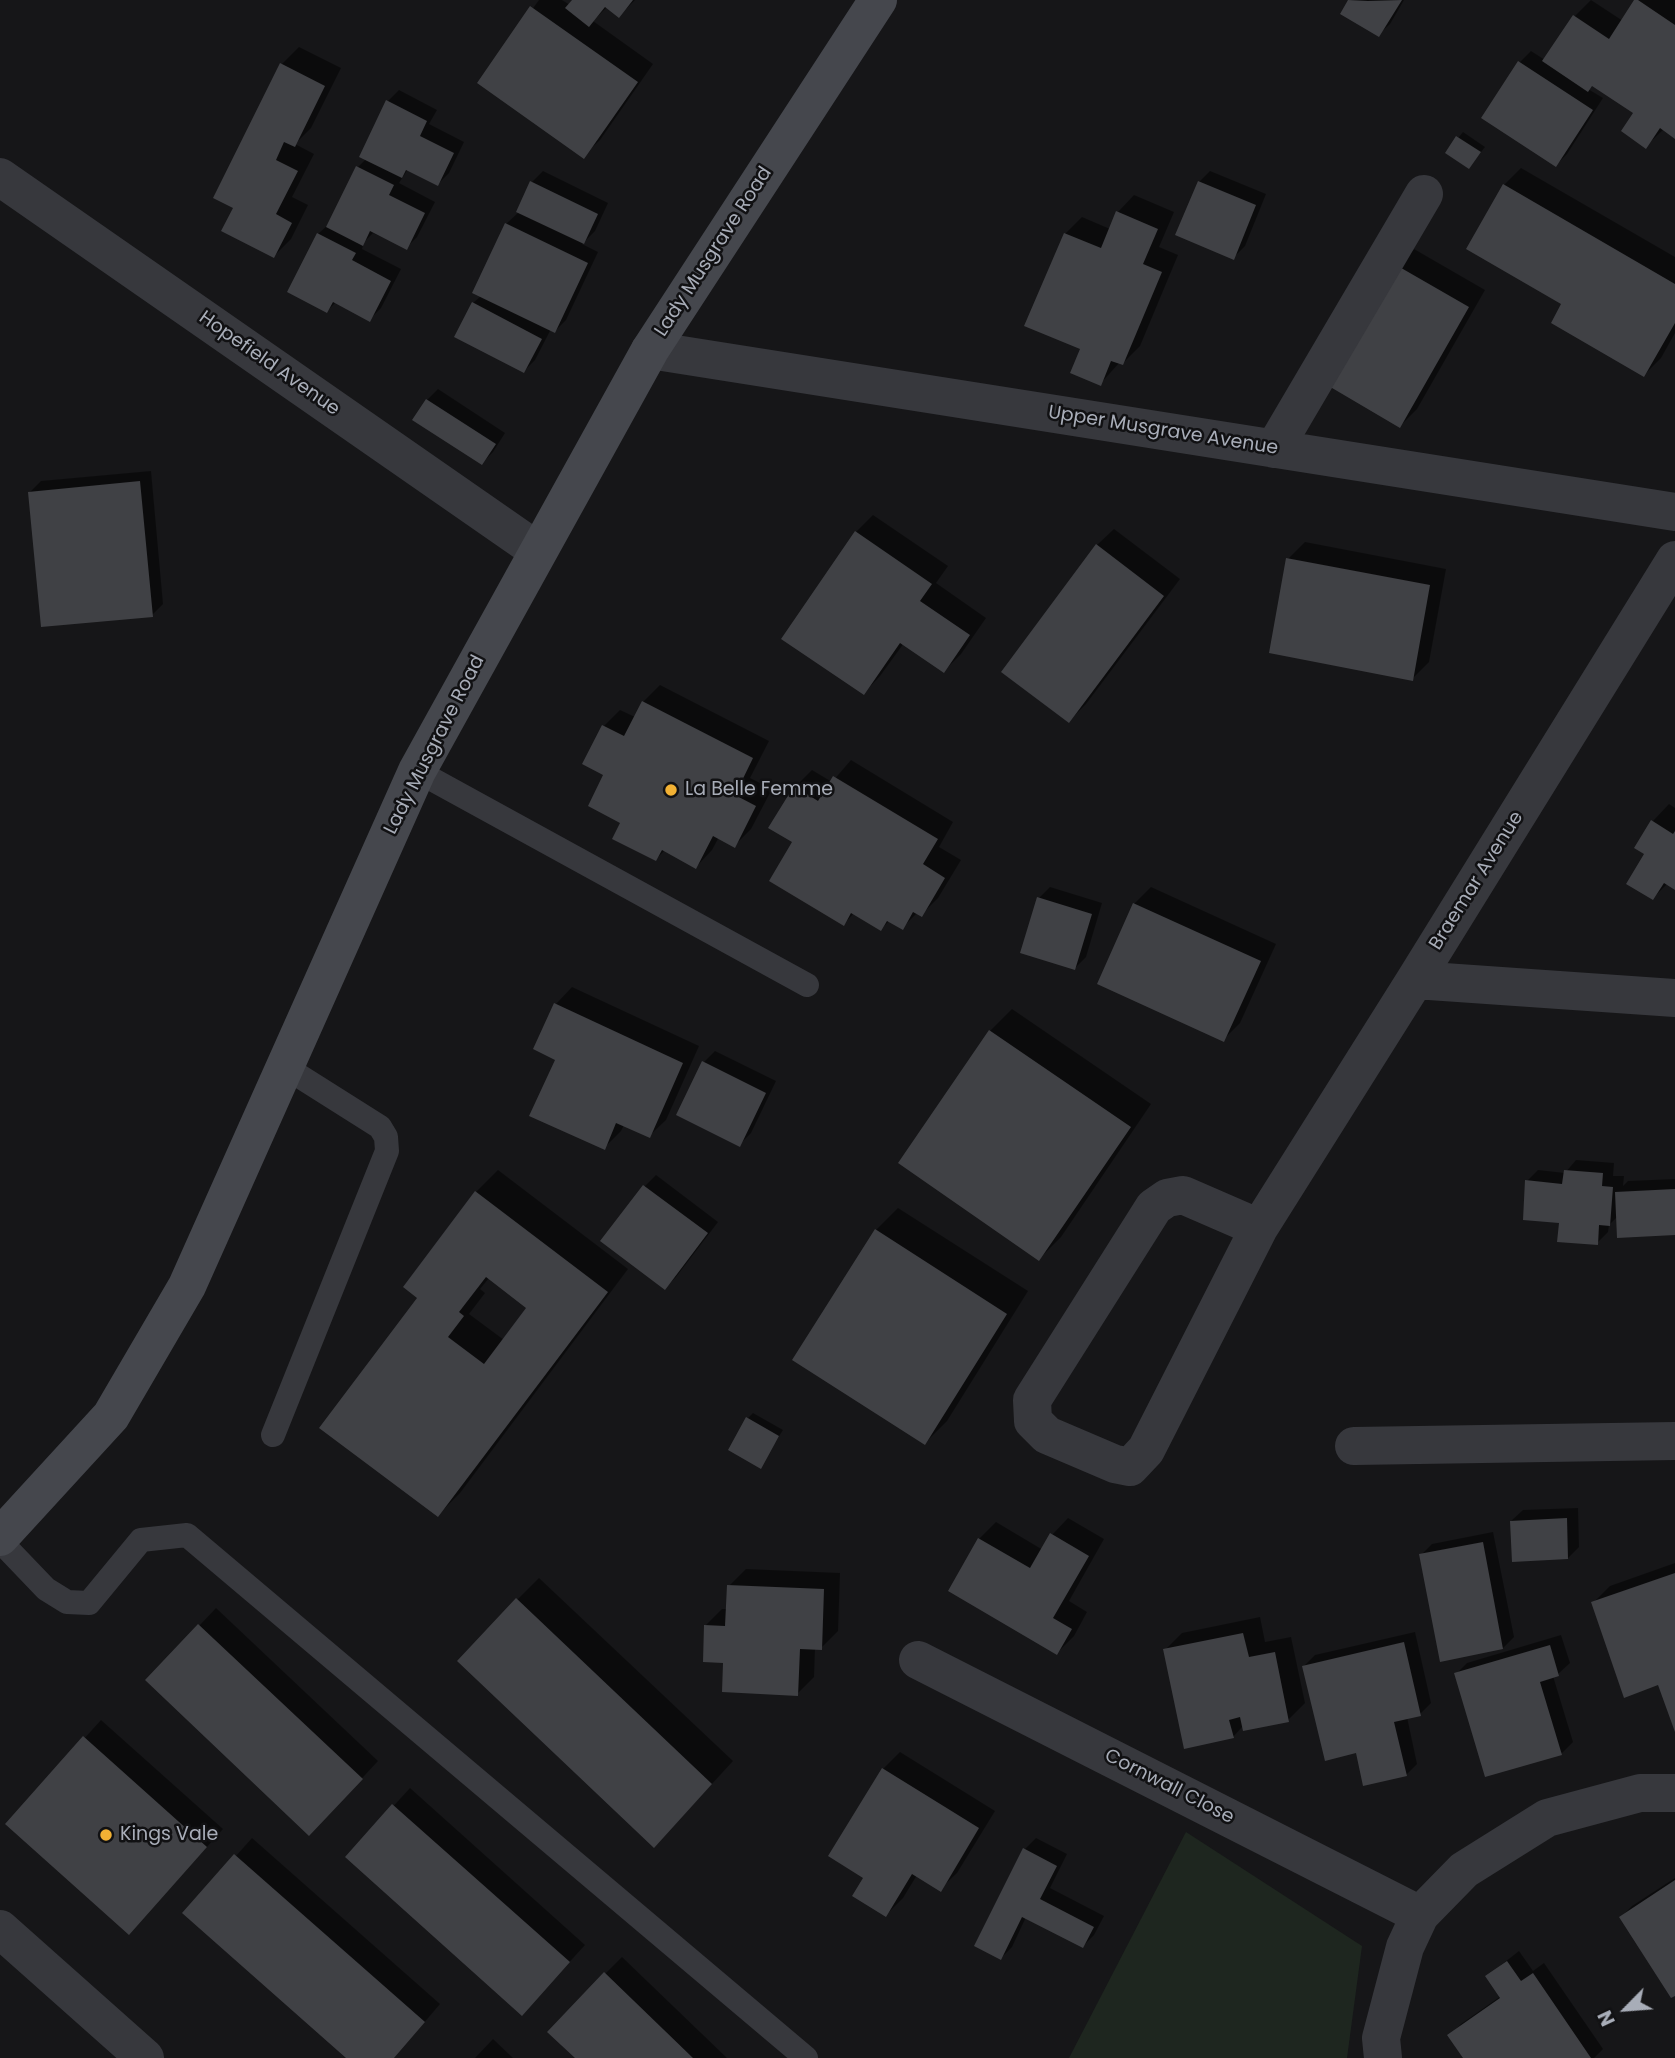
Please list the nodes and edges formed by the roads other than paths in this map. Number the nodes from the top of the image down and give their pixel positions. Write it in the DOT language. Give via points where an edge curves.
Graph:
graph roads {
  1 [pos="878,0"];
  2 [pos="0,177"];
  3 [pos="1424,194"];
  4 [pos="650,351"];
  5 [pos="1274,449"];
  6 [pos="1675,512"];
  7 [pos="538,551"];
  8 [pos="1675,560"];
  9 [pos="417,771"];
  10 [pos="1415,980"];
  11 [pos="807,985"];
  12 [pos="1675,998"];
  13 [pos="285,1067"];
  14 [pos="1259,1228"];
  15 [pos="274,1435"];
  16 [pos="1675,1441"];
  17 [pos="1354,1446"];
  18 [pos="0,1539"];
  19 [pos="918,1660"];
  20 [pos="1675,1793"];
  21 [pos="1420,1915"];
  22 [pos="0,1929"];
  23 [pos="1382,2048"];
  24 [pos="145,2058"];
  25 [pos="806,2058"];
  1 -- 4 [label="main road, Lady Musgrave Road"];
  2 -- 7 [label="street, Hopefield Avenue"];
  3 -- 5 [label="street"];
  4 -- 5 [label="street, Upper Musgrave Avenue"];
  4 -- 7 [label="main road, Lady Musgrave Road"];
  5 -- 6 [label="street, Upper Musgrave Avenue"];
  7 -- 9 [label="main road, Lady Musgrave Road"];
  8 -- 10 [label="street, Braemar Avenue"];
  9 -- 11 [label="lane"];
  9 -- 13 [label="main road, Lady Musgrave Road"];
  10 -- 12 [label="street, Braemar Avenue"];
  10 -- 14 [label="street"];
  13 -- 15 [label="lane" via="380,1127 387,1151"];
  13 -- 18 [label="main road, Lady Musgrave Road" via="187,1286 111,1416"];
  14 -- 14 [label="street" via="1146,1450 1130,1467 1046,1435 1033,1421 1032,1400 1154,1207 1183,1195"];
  16 -- 17 [label="street"];
  18 -- 25 [label="lane" via="46,1589 67,1602 89,1603 141,1540 187,1535"];
  19 -- 21 [label="street, Cornwall Close"];
  20 -- 21 [label="street" via="1640,1793 1547,1818 1464,1870"];
  21 -- 23 [label="street" via="1405,1947"];
  22 -- 24 [label="street"];
}
